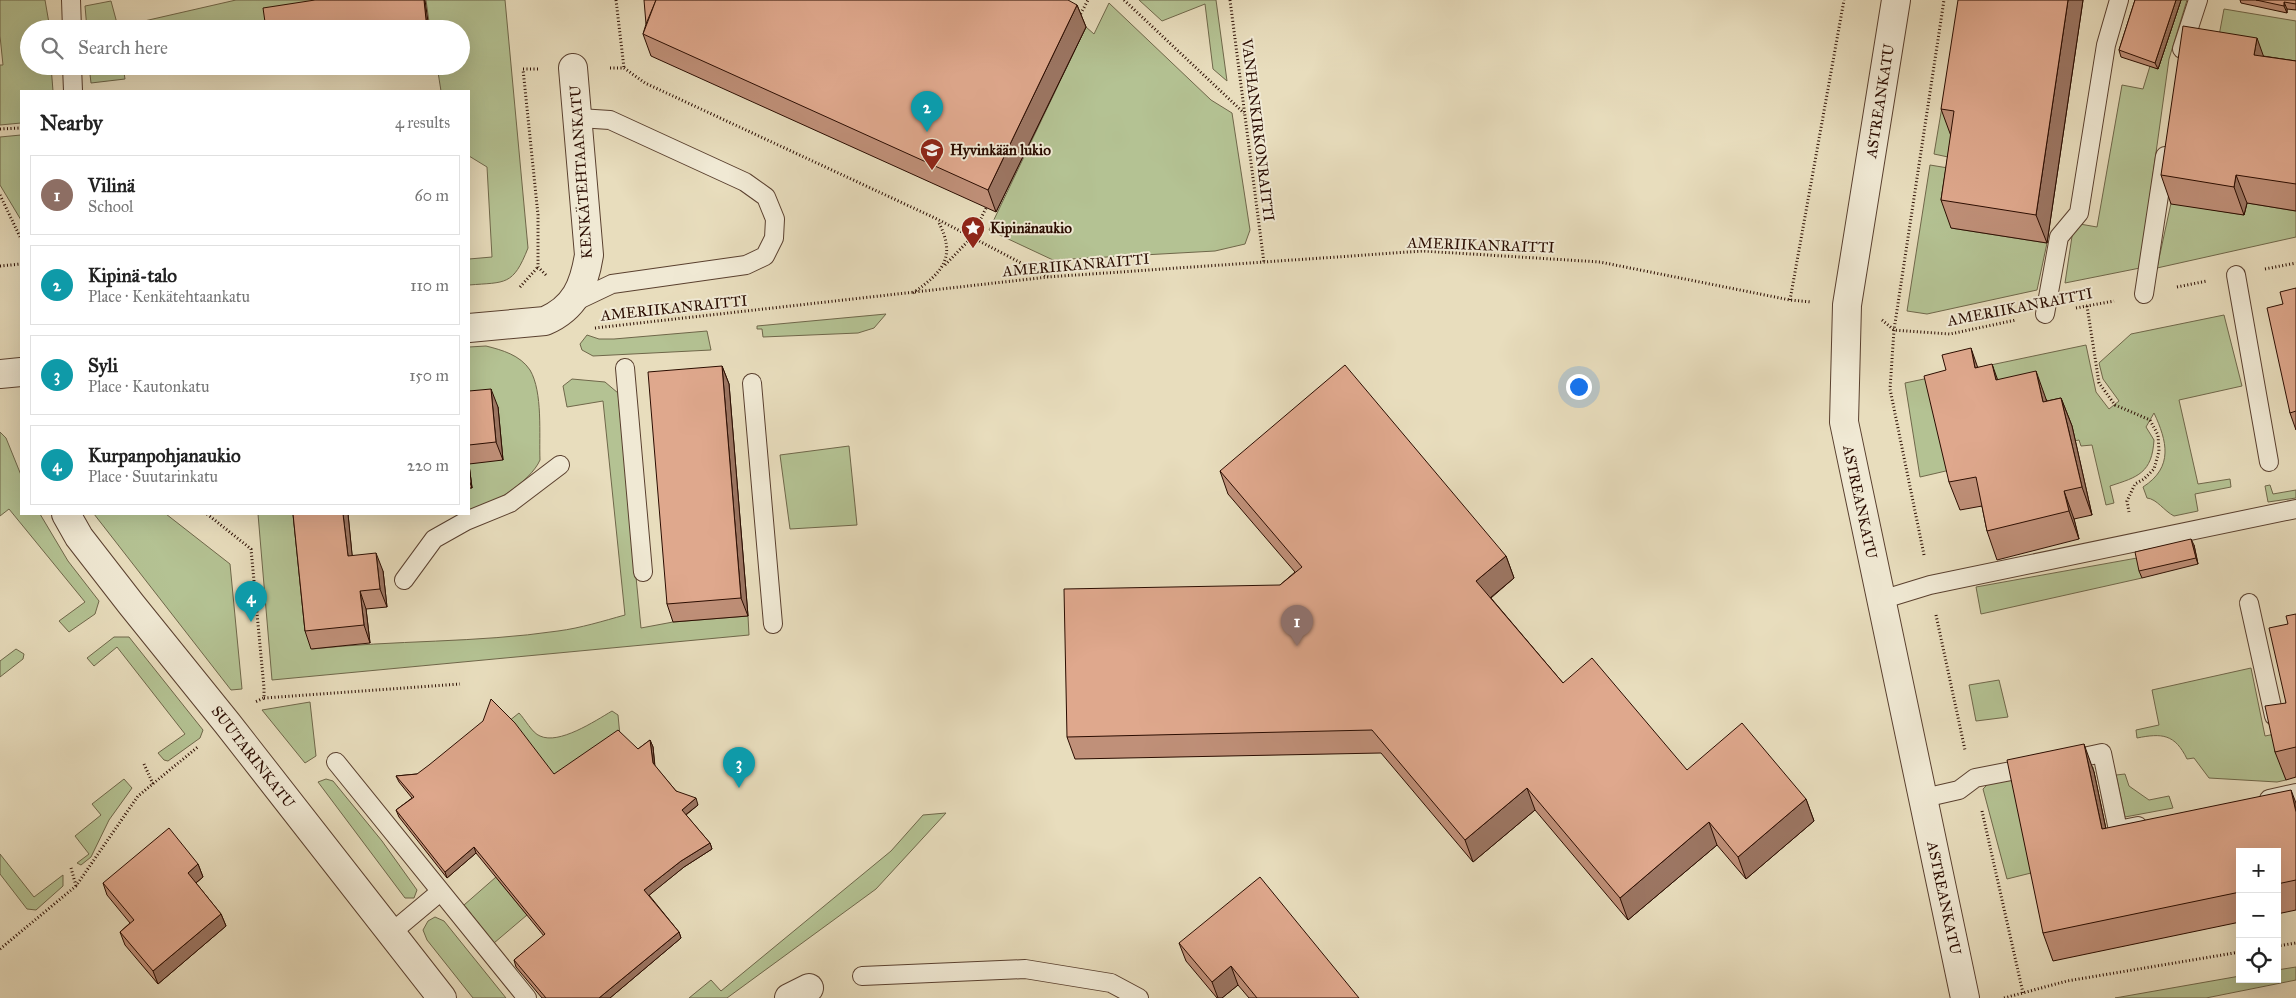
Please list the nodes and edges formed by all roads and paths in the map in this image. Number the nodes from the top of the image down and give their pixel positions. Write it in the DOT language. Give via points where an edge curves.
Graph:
graph roads {
  1 [pos="71,0"];
  2 [pos="616,0"];
  3 [pos="1088,0"];
  4 [pos="1124,0"];
  5 [pos="1230,0"];
  6 [pos="1844,0"];
  7 [pos="1896,0"];
  8 [pos="1944,0"];
  9 [pos="2118,0"];
  10 [pos="2198,0"];
  11 [pos="1073,11"];
  12 [pos="1080,15"];
  13 [pos="72,20"];
  14 [pos="1077,22"];
  15 [pos="2179,63"];
  16 [pos="573,68"];
  17 [pos="523,69"];
  18 [pos="72,75"];
  19 [pos="73,90"];
  20 [pos="1245,113"];
  21 [pos="579,118"];
  22 [pos="20,128"];
  23 [pos="0,129"];
  24 [pos="2168,140"];
  25 [pos="0,195"];
  26 [pos="986,208"];
  27 [pos="937,219"];
  28 [pos="20,237"];
  29 [pos="972,237"];
  30 [pos="1264,263"];
  31 [pos="2296,263"];
  32 [pos="20,264"];
  33 [pos="0,266"];
  34 [pos="538,267"];
  35 [pos="940,270"];
  36 [pos="2236,275"];
  37 [pos="1048,277"];
  38 [pos="912,293"];
  39 [pos="2144,294"];
  40 [pos="1790,300"];
  41 [pos="572,303"];
  42 [pos="1847,304"];
  43 [pos="2087,306"];
  44 [pos="2045,314"];
  45 [pos="470,328"];
  46 [pos="1894,330"];
  47 [pos="625,368"];
  48 [pos="20,372"];
  49 [pos="0,374"];
  50 [pos="752,383"];
  51 [pos="2270,462"];
  52 [pos="560,465"];
  53 [pos="2296,509"];
  54 [pos="67,515"];
  55 [pos="208,515"];
  56 [pos="2134,543"];
  57 [pos="643,572"];
  58 [pos="404,580"];
  59 [pos="1930,585"];
  60 [pos="1881,600"];
  61 [pos="2249,603"];
  62 [pos="773,624"];
  63 [pos="460,684"];
  64 [pos="264,698"];
  65 [pos="2274,716"];
  66 [pos="227,723"];
  67 [pos="336,762"];
  68 [pos="144,764"];
  69 [pos="1975,778"];
  70 [pos="153,784"];
  71 [pos="2296,793"];
  72 [pos="1924,798"];
  73 [pos="2249,803"];
  74 [pos="2156,822"];
  75 [pos="71,868"];
  76 [pos="76,886"];
  77 [pos="440,892"];
  78 [pos="391,933"];
  79 [pos="2296,943"];
  80 [pos="2281,945"];
  81 [pos="0,950"];
  82 [pos="2236,953"];
  83 [pos="862,976"];
  84 [pos="2023,993"];
  85 [pos="442,998"];
  86 [pos="527,998"];
  87 [pos="1139,998"];
  88 [pos="1965,998"];
  89 [pos="2004,998"];
  1 -- 13 [label="lane"];
  2 -- 27 [label="path" via="624,68 645,83"];
  3 -- 12 [label="path"];
  4 -- 20 [label="path"];
  5 -- 20 [label="path, VANHANKIRKONRAITTI"];
  6 -- 40 [label="path"];
  7 -- 42 [label="street, ASTREANKATU"];
  8 -- 46 [label="path"];
  9 -- 44 [label="lane" via="2106,45 2080,214 2059,236"];
  10 -- 15 [label="lane"];
  11 -- 12 [label="path"];
  12 -- 14 [label="path"];
  16 -- 21 [label="street, KENKÄTEHTAANKATU"];
  17 -- 34 [label="path" via="538,215"];
  18 -- 19 [label="lane"];
  20 -- 30 [label="path, VANHANKIRKONRAITTI"];
  21 -- 41 [label="street, KENKÄTEHTAANKATU" via="589,255 586,278"];
  21 -- 41 [label="lane" via="610,120 745,182 766,197 775,219 774,238 765,256 746,265 612,284"];
  22 -- 23 [label="path"];
  24 -- 39 [label="lane"];
  25 -- 28 [label="path"];
  26 -- 29 [label="path"];
  27 -- 29 [label="path"];
  27 -- 35 [label="path" via="945,235 947,250 946,262"];
  29 -- 35 [label="path"];
  29 -- 37 [label="path"];
  30 -- 37 [label="path, AMERIIKANRAITTI"];
  30 -- 40 [label="path, AMERIIKANRAITTI" via="1422,251 1600,262"];
  31 -- 36 [label="path, AMERIIKANRAITTI"];
  32 -- 33 [label="path"];
  35 -- 38 [label="path"];
  36 -- 39 [label="path, AMERIIKANRAITTI"];
  36 -- 51 [label="lane"];
  37 -- 38 [label="path, AMERIIKANRAITTI"];
  38 -- 41 [label="path, AMERIIKANRAITTI" via="597,329"];
  39 -- 43 [label="path, AMERIIKANRAITTI"];
  40 -- 42 [label="path, AMERIIKANRAITTI"];
  41 -- 45 [label="street" via="545,321"];
  42 -- 46 [label="path, AMERIIKANRAITTI" via="1866,308"];
  42 -- 60 [label="street, ASTREANKATU" via="1844,422"];
  43 -- 44 [label="path, AMERIIKANRAITTI"];
  43 -- 56 [label="path" via="2099,383 2114,405 2150,420 2158,435 2159,451 2154,469 2135,484 2127,501"];
  44 -- 46 [label="path, AMERIIKANRAITTI" via="1950,334"];
  46 -- 59 [label="path" via="1890,389"];
  47 -- 57 [label="lane"];
  48 -- 49 [label="street"];
  50 -- 62 [label="lane"];
  52 -- 58 [label="lane" via="510,503 466,521 434,539"];
  53 -- 56 [label="lane"];
  54 -- 66 [label="street, SUUTARINKATU" via="85,544"];
  55 -- 64 [label="path" via="251,549"];
  56 -- 59 [label="lane"];
  59 -- 60 [label="lane"];
  59 -- 69 [label="path" via="1962,742"];
  60 -- 72 [label="street, ASTREANKATU"];
  61 -- 65 [label="lane"];
  63 -- 64 [label="path"];
  64 -- 66 [label="path" via="248,705"];
  66 -- 70 [label="path"];
  66 -- 78 [label="street, SUUTARINKATU"];
  67 -- 77 [label="lane"];
  68 -- 70 [label="path"];
  69 -- 72 [label="lane" via="1959,790"];
  69 -- 74 [label="lane" via="2102,754 2118,830"];
  69 -- 84 [label="path"];
  70 -- 76 [label="path" via="138,796"];
  71 -- 73 [label="lane"];
  72 -- 88 [label="street, ASTREANKATU"];
  75 -- 76 [label="path"];
  76 -- 81 [label="path"];
  77 -- 78 [label="lane"];
  77 -- 86 [label="lane"];
  78 -- 85 [label="street, SUUTARINKATU"];
  79 -- 80 [label="path"];
  82 -- 84 [label="path" via="2068,981"];
  83 -- 87 [label="lane" via="1024,969 1111,983"];
  84 -- 89 [label="path"];
}
